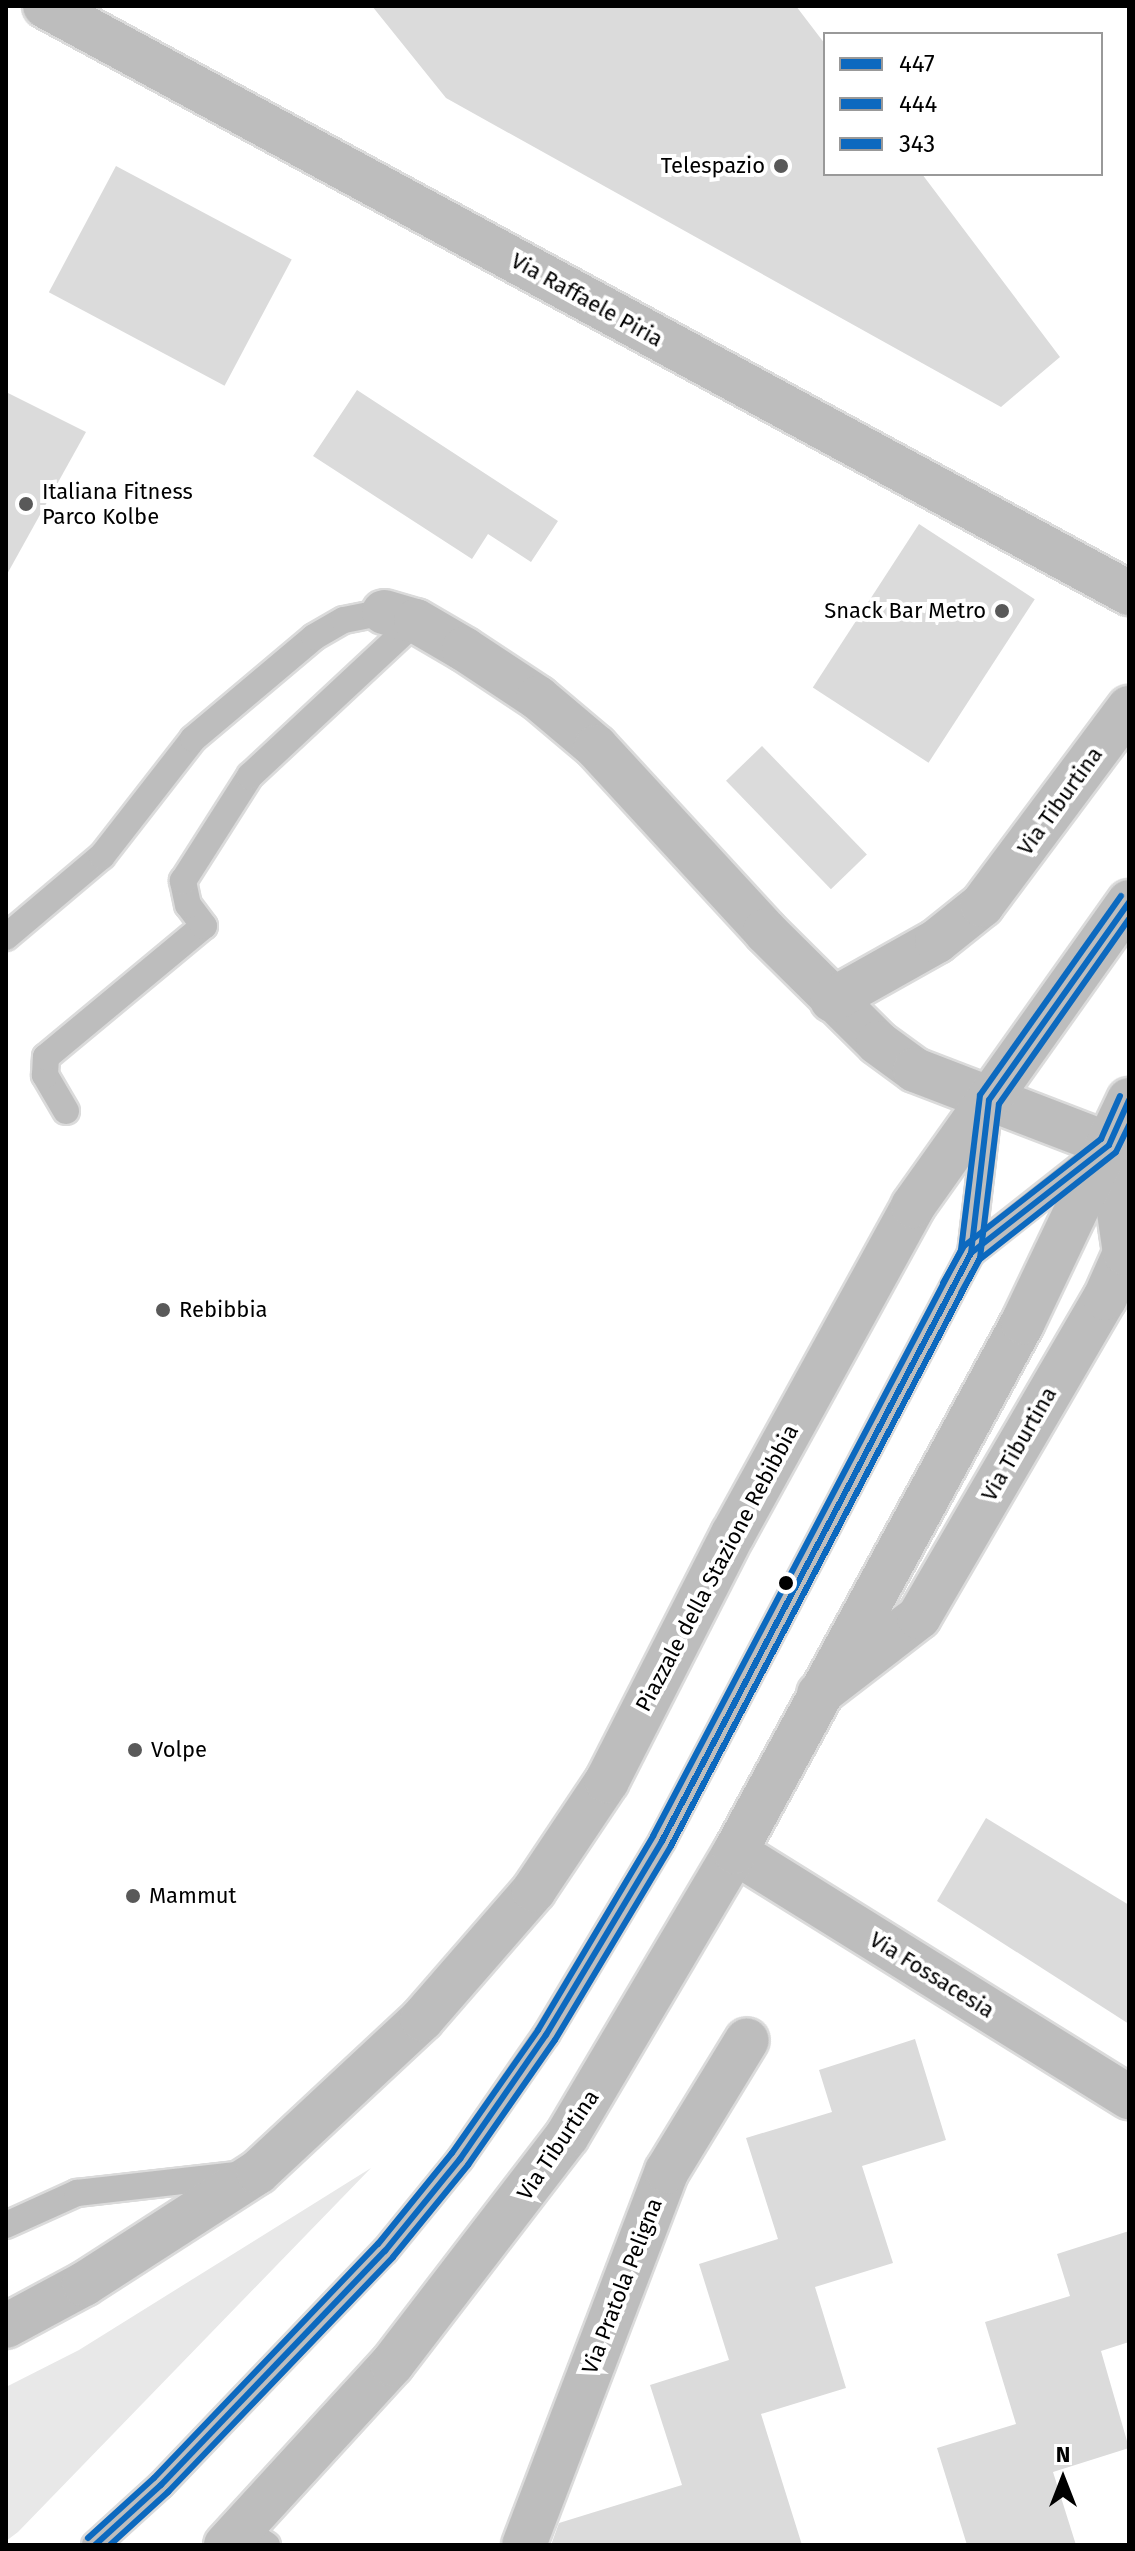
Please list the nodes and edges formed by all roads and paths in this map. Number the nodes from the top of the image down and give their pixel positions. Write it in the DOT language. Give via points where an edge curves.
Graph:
graph roads {
  1 [pos="45,6"];
  2 [pos="1129,593"];
  3 [pos="400,617"];
  4 [pos="1129,708"];
  5 [pos="1129,902"];
  6 [pos="6,937"];
  7 [pos="832,1000"];
  8 [pos="989,1100"];
  9 [pos="1129,1100"];
  10 [pos="66,1111"];
  11 [pos="1119,1148"];
  12 [pos="971,1253"];
  13 [pos="818,1695"];
  14 [pos="735,1852"];
  15 [pos="747,2040"];
  16 [pos="1129,2097"];
  17 [pos="258,2172"];
  18 [pos="6,2225"];
  19 [pos="6,2326"];
  20 [pos="245,2540"];
  21 [pos="95,2545"];
  22 [pos="524,2545"];
  1 -- 2 [label="street, Via Raffaele Piria"];
  3 -- 6 [label="lane" via="352,617 314,637 193,739 102,856"];
  3 -- 7 [label="street" via="538,698 596,747"];
  3 -- 10 [label="lane" via="250,776 183,881 188,905 204,926 46,1057 45,1075"];
  4 -- 7 [label="street, Via Tiburtina" via="982,905 937,941"];
  5 -- 8 [label="street, Via Tiburtina"];
  7 -- 8 [label="street" via="915,1070"];
  8 -- 11 [label="street"];
  8 -- 12 [label="lane, Via Tiburtina"];
  8 -- 17 [label="street, Piazzale della Stazione Rebibbia" via="913,1206 867,1287 585,1816 534,1890 422,2019"];
  9 -- 11 [label="street, Via Tiburtina"];
  11 -- 12 [label="lane, Via Tiburtina"];
  11 -- 13 [label="street, Via Tiburtina"];
  11 -- 13 [label="street, Via Tiburtina" via="1125,1253 1105,1298 919,1617"];
  12 -- 21 [label="lane, Via Tiburtina" via="662,1841 487,2122 353,2286 161,2485"];
  13 -- 14 [label="street, Via Tiburtina"];
  14 -- 16 [label="street, Via Fossacesia"];
  14 -- 20 [label="street, Via Tiburtina" via="619,2053 540,2174 392,2364"];
  15 -- 22 [label="street, Via Pratola Peligna" via="667,2171"];
  17 -- 18 [label="lane" via="86,2191"];
  17 -- 19 [label="street, Piazzale della Stazione Rebibbia" via="84,2284"];
}
